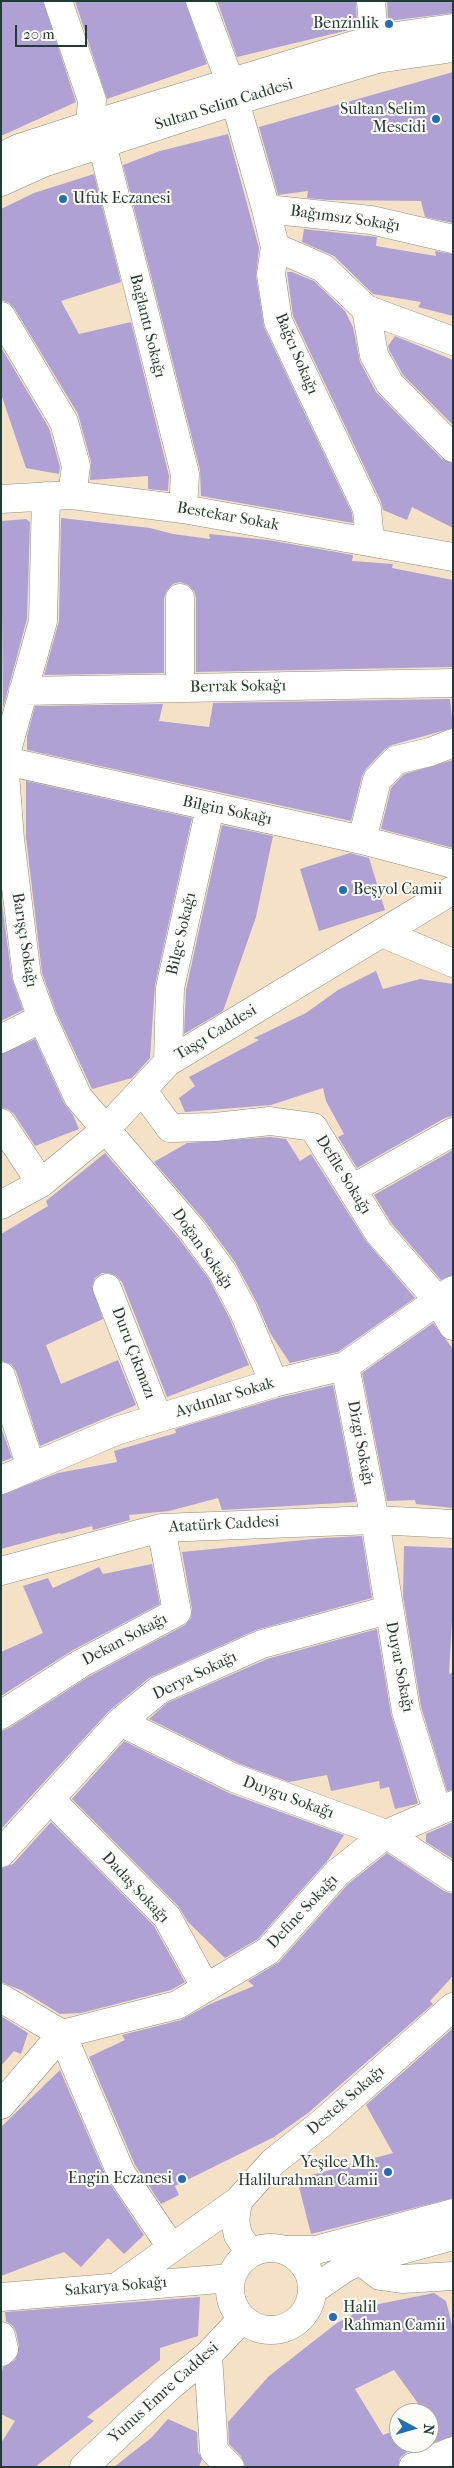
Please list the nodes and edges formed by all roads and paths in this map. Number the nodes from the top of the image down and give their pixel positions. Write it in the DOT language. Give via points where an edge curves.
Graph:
graph roads {
  1 [pos="58,1"];
  2 [pos="200,1"];
  3 [pos="371,1"];
  4 [pos="453,28"];
  5 [pos="453,48"];
  6 [pos="376,49"];
  7 [pos="233,92"];
  8 [pos="96,134"];
  9 [pos="1,157"];
  10 [pos="1,182"];
  11 [pos="266,208"];
  12 [pos="453,239"];
  13 [pos="275,246"];
  14 [pos="366,309"];
  15 [pos="1,316"];
  16 [pos="453,341"];
  17 [pos="453,448"];
  18 [pos="59,496"];
  19 [pos="1,499"];
  20 [pos="183,508"];
  21 [pos="370,541"];
  22 [pos="453,557"];
  23 [pos="180,598"];
  24 [pos="453,683"];
  25 [pos="180,688"];
  26 [pos="23,691"];
  27 [pos="453,743"];
  28 [pos="2,760"];
  29 [pos="210,808"];
  30 [pos="362,840"];
  31 [pos="453,864"];
  32 [pos="453,890"];
  33 [pos="382,934"];
  34 [pos="453,963"];
  35 [pos="42,1018"];
  36 [pos="1,1039"];
  37 [pos="168,1062"];
  38 [pos="142,1091"];
  39 [pos="1,1123"];
  40 [pos="105,1130"];
  41 [pos="453,1132"];
  42 [pos="41,1183"];
  43 [pos="352,1189"];
  44 [pos="1,1205"];
  45 [pos="107,1288"];
  46 [pos="445,1295"];
  47 [pos="453,1326"];
  48 [pos="345,1366"];
  49 [pos="2,1381"];
  50 [pos="274,1383"];
  51 [pos="158,1418"];
  52 [pos="31,1467"];
  53 [pos="1,1480"];
  54 [pos="375,1520"];
  55 [pos="453,1524"];
  56 [pos="161,1528"];
  57 [pos="1,1572"];
  58 [pos="388,1610"];
  59 [pos="1,1715"];
  60 [pos="120,1722"];
  61 [pos="50,1799"];
  62 [pos="445,1808"];
  63 [pos="386,1834"];
  64 [pos="1,1852"];
  65 [pos="453,1878"];
  66 [pos="206,1988"];
  67 [pos="1,1998"];
  68 [pos="453,2007"];
  69 [pos="62,2034"];
  70 [pos="1,2105"];
  71 [pos="238,2200"];
  72 [pos="453,2213"];
  73 [pos="453,2236"];
  74 [pos="172,2248"];
  75 [pos="286,2250"];
  76 [pos="250,2253"];
  77 [pos="361,2261"];
  78 [pos="453,2276"];
  79 [pos="231,2278"];
  80 [pos="117,2287"];
  81 [pos="313,2290"];
  82 [pos="1,2296"];
  83 [pos="242,2319"];
  84 [pos="1,2336"];
  85 [pos="1,2352"];
  86 [pos="208,2355"];
  87 [pos="453,2451"];
  88 [pos="217,2461"];
  89 [pos="84,2467"];
  90 [pos="413,2467"];
  1 -- 8 [label="street, Bağlantı Sokağı" via="92,100"];
  2 -- 7 [label="street, Bağcı Sokağı"];
  3 -- 6 [label="street"];
  4 -- 6 [label="street, Sultan Selim Caddesi"];
  5 -- 6 [label="street, Sultan Selim Caddesi"];
  6 -- 7 [label="street, Sultan Selim Caddesi"];
  7 -- 8 [label="street, Sultan Selim Caddesi"];
  7 -- 11 [label="street, Bağcı Sokağı"];
  8 -- 9 [label="street, Sultan Selim Caddesi" via="19,148"];
  8 -- 10 [label="street, Sultan Selim Caddesi"];
  8 -- 20 [label="street, Bağlantı Sokağı" via="184,474"];
  11 -- 12 [label="street, Bağımsız Sokağı" via="371,220"];
  11 -- 13 [label="street, Bağcı Sokağı"];
  13 -- 14 [label="street" via="323,268"];
  13 -- 21 [label="street, Bağcı Sokağı" via="271,274 278,320 367,509"];
  14 -- 16 [label="street"];
  14 -- 17 [label="street" via="374,355 390,384"];
  15 -- 18 [label="street, Barışçı Sokağı" via="64,422 76,466"];
  18 -- 19 [label="street, Bestekar Sokak"];
  18 -- 20 [label="street, Bestekar Sokak"];
  18 -- 26 [label="street, Barışçı Sokağı" via="43,621"];
  20 -- 21 [label="street, Bestekar Sokak"];
  21 -- 22 [label="street, Bestekar Sokak"];
  23 -- 25 [label="street"];
  24 -- 25 [label="street, Berrak Sokağı"];
  25 -- 26 [label="street, Berrak Sokağı"];
  26 -- 28 [label="street, Barışçı Sokağı"];
  27 -- 30 [label="street" via="396,760 377,780"];
  28 -- 29 [label="street, Bilgin Sokağı"];
  28 -- 35 [label="street, Barışçı Sokağı" via="27,977"];
  29 -- 30 [label="street, Bilgin Sokağı"];
  29 -- 37 [label="street, Bilge Sokağı" via="170,988"];
  30 -- 31 [label="street, Bilgin Sokağı"];
  32 -- 33 [label="street, Taşçı Caddesi"];
  33 -- 34 [label="street"];
  33 -- 37 [label="street, Taşçı Caddesi"];
  35 -- 36 [label="street"];
  35 -- 40 [label="street, Barışçı Sokağı" via="78,1096"];
  37 -- 38 [label="street, Taşçı Caddesi"];
  38 -- 40 [label="street, Taşçı Caddesi"];
  38 -- 43 [label="street, Defile Sokağı" via="170,1128 270,1121 313,1127"];
  39 -- 42 [label="street"];
  40 -- 42 [label="street, Taşçı Caddesi"];
  40 -- 50 [label="street, Doğan Sokağı" via="192,1230 222,1271 243,1310"];
  41 -- 43 [label="street"];
  42 -- 44 [label="street, Taşçı Caddesi"];
  43 -- 46 [label="street, Defile Sokağı" via="379,1233"];
  45 -- 51 [label="street, Duru Çıkmazı"];
  46 -- 47 [label="street, Defile Sokağı"];
  46 -- 48 [label="street, Aydınlar Sokak"];
  48 -- 50 [label="street, Aydınlar Sokak"];
  48 -- 54 [label="street, Dizgi Sokağı"];
  49 -- 52 [label="street"];
  50 -- 51 [label="street, Aydınlar Sokak"];
  51 -- 52 [label="street, Aydınlar Sokak" via="116,1431"];
  52 -- 53 [label="street, Aydınlar Sokak"];
  54 -- 55 [label="street, Atatürk Caddesi"];
  54 -- 56 [label="street, Atatürk Caddesi"];
  54 -- 58 [label="street, Duyar Sokağı"];
  56 -- 57 [label="street, Atatürk Caddesi"];
  56 -- 59 [label="street, Dekan Sokağı" via="177,1612 80,1664"];
  58 -- 60 [label="street, Derya Sokağı" via="262,1644 159,1690"];
  58 -- 62 [label="street, Duyar Sokağı" via="406,1711"];
  60 -- 61 [label="street, Derya Sokağı"];
  60 -- 63 [label="street, Duygu Sokağı" via="234,1778"];
  61 -- 64 [label="street, Derya Sokağı"];
  61 -- 66 [label="street, Dadaş Sokağı" via="167,1917"];
  62 -- 63 [label="street, Define Sokağı"];
  63 -- 65 [label="street, Duygu Sokağı"];
  63 -- 66 [label="street, Define Sokağı" via="337,1873 268,1951"];
  66 -- 69 [label="street, Define Sokağı" via="177,2005"];
  67 -- 69 [label="street"];
  68 -- 71 [label="street, Destek Sokağı" via="273,2162"];
  69 -- 70 [label="street"];
  69 -- 74 [label="street" via="121,2173"];
  71 -- 74 [label="street, Destek Sokağı"];
  71 -- 76 [label="street" via="235,2221 238,2235"];
  72 -- 75 [label="street" via="316,2250"];
  73 -- 77 [label="street"];
  74 -- 80 [label="street, Destek Sokağı"];
  75 -- 76 [label="street" via="261,2248"];
  75 -- 81 [label="street" via="306,2265 312,2277"];
  76 -- 79 [label="street" via="241,2260"];
  77 -- 78 [label="street" via="380,2276 402,2279"];
  77 -- 81 [label="street"];
  79 -- 80 [label="street, Sakarya Sokağı"];
  79 -- 83 [label="street" via="232,2300"];
  80 -- 82 [label="street, Sakarya Sokağı"];
  81 -- 83 [label="street" via="307,2310 293,2325 267,2330"];
  83 -- 86 [label="street, Yunus Emre Caddesi"];
  84 -- 85 [label="street" via="4,2349"];
  86 -- 88 [label="street"];
  86 -- 89 [label="street, Yunus Emre Caddesi"];
  87 -- 90 [label="street"];
}
